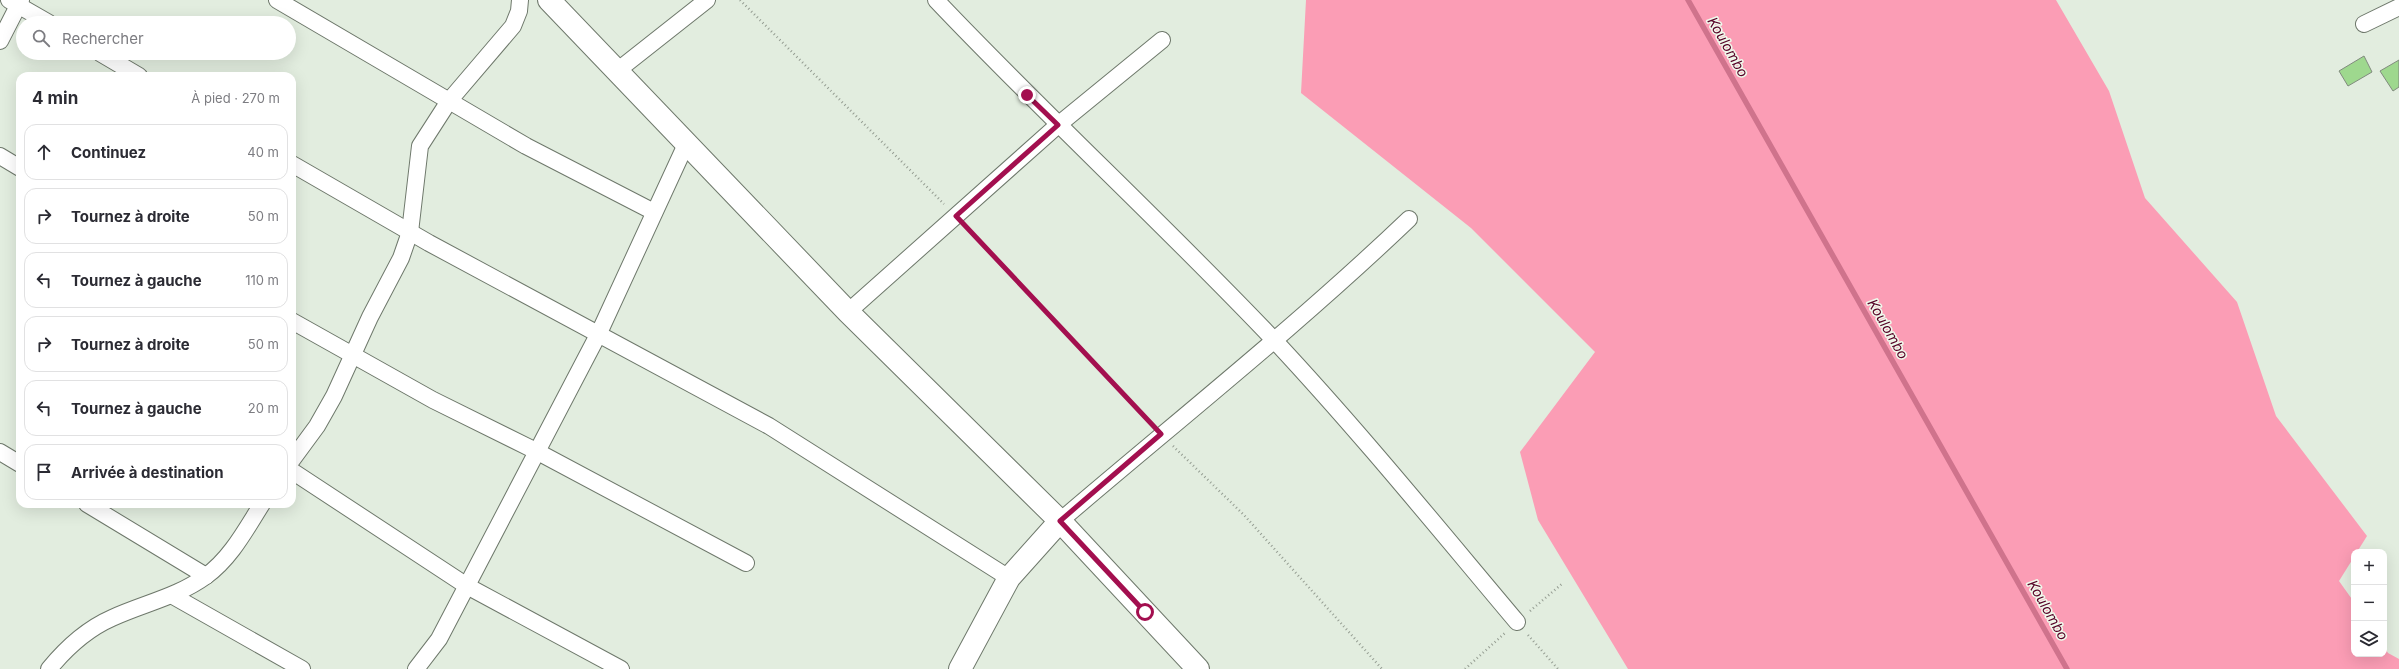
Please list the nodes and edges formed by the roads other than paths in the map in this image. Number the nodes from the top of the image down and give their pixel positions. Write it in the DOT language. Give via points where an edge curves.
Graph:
graph roads {
  1 [pos="277,0"];
  2 [pos="520,0"];
  3 [pos="549,0"];
  4 [pos="707,0"];
  5 [pos="936,0"];
  6 [pos="16,2"];
  7 [pos="2399,7"];
  8 [pos="38,16"];
  9 [pos="2364,24"];
  10 [pos="1162,40"];
  11 [pos="0,41"];
  12 [pos="112,60"];
  13 [pos="617,71"];
  14 [pos="132,72"];
  15 [pos="449,101"];
  16 [pos="1058,125"];
  17 [pos="687,142"];
  18 [pos="0,156"];
  19 [pos="16,166"];
  20 [pos="296,166"];
  21 [pos="654,212"];
  22 [pos="1410,219"];
  23 [pos="410,232"];
  24 [pos="848,312"];
  25 [pos="296,323"];
  26 [pos="599,333"];
  27 [pos="1274,341"];
  28 [pos="352,355"];
  29 [pos="536,451"];
  30 [pos="0,452"];
  31 [pos="296,455"];
  32 [pos="16,462"];
  33 [pos="296,474"];
  34 [pos="93,508"];
  35 [pos="259,508"];
  36 [pos="1060,521"];
  37 [pos="746,563"];
  38 [pos="206,576"];
  39 [pos="1009,578"];
  40 [pos="467,586"];
  41 [pos="173,596"];
  42 [pos="1517,622"];
  43 [pos="49,669"];
  44 [pos="302,669"];
  45 [pos="416,669"];
  46 [pos="621,669"];
  47 [pos="960,669"];
  48 [pos="1198,669"];
  1 -- 15 [label="street"];
  2 -- 15 [label="street" via="513,26"];
  3 -- 13 [label="street"];
  4 -- 13 [label="street"];
  5 -- 16 [label="street"];
  6 -- 8 [label="street"];
  6 -- 11 [label="street"];
  7 -- 9 [label="street"];
  10 -- 16 [label="street"];
  12 -- 14 [label="street"];
  13 -- 17 [label="street"];
  15 -- 21 [label="street" via="526,146"];
  15 -- 23 [label="street" via="420,146"];
  16 -- 24 [label="street"];
  16 -- 27 [label="street" via="1152,216"];
  17 -- 21 [label="street"];
  17 -- 24 [label="street"];
  18 -- 19 [label="street"];
  20 -- 23 [label="street"];
  21 -- 26 [label="street"];
  22 -- 27 [label="street"];
  23 -- 26 [label="street"];
  23 -- 28 [label="street" via="400,258"];
  24 -- 36 [label="street"];
  25 -- 28 [label="street"];
  26 -- 29 [label="street"];
  26 -- 39 [label="street" via="769,426"];
  27 -- 36 [label="street"];
  27 -- 42 [label="street" via="1390,470"];
  28 -- 29 [label="street" via="433,400"];
  28 -- 31 [label="street" via="317,426"];
  29 -- 37 [label="street"];
  29 -- 40 [label="street"];
  30 -- 32 [label="street"];
  33 -- 40 [label="street"];
  34 -- 38 [label="street"];
  35 -- 38 [label="street" via="233,548"];
  36 -- 39 [label="street"];
  36 -- 48 [label="street"];
  38 -- 41 [label="street"];
  39 -- 47 [label="street"];
  40 -- 45 [label="street" via="440,639"];
  40 -- 46 [label="street"];
  41 -- 43 [label="street" via="112,618 83,634"];
  41 -- 44 [label="street"];
}
